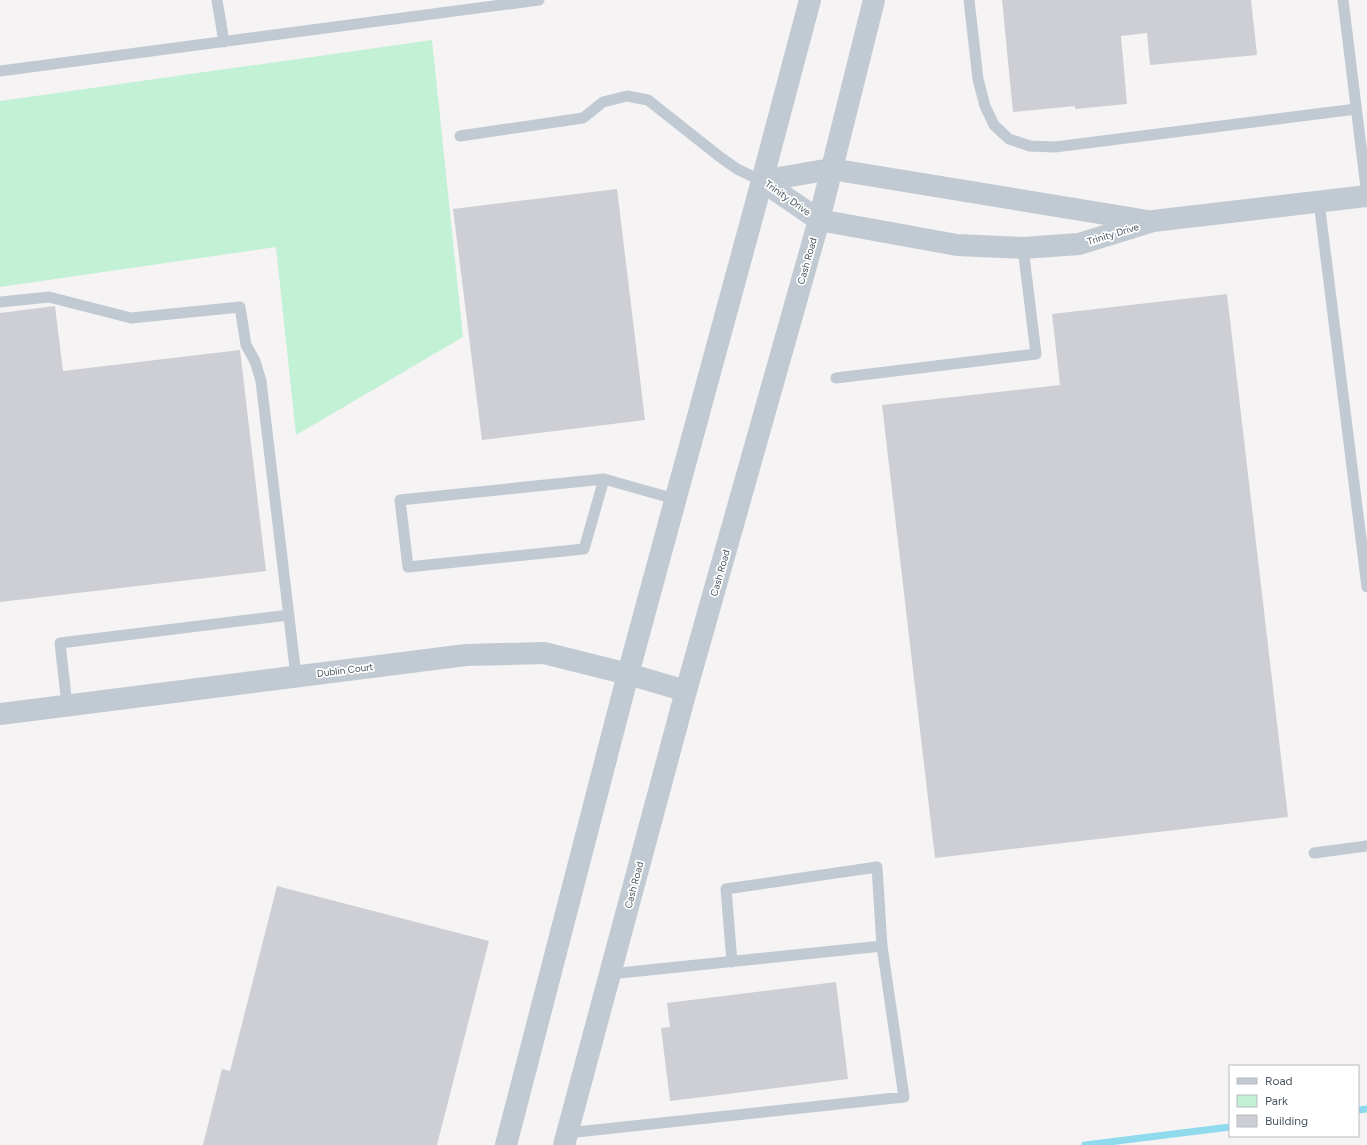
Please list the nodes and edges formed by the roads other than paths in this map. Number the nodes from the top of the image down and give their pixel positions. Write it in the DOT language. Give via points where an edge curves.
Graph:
graph roads {
  1 [pos="217,0"];
  2 [pos="538,0"];
  3 [pos="810,0"];
  4 [pos="874,0"];
  5 [pos="969,0"];
  6 [pos="1343,0"];
  7 [pos="464,5"];
  8 [pos="224,42"];
  9 [pos="0,71"];
  10 [pos="1356,109"];
  11 [pos="460,136"];
  12 [pos="831,169"];
  13 [pos="762,181"];
  14 [pos="1367,196"];
  15 [pos="1319,202"];
  16 [pos="819,220"];
  17 [pos="1153,221"];
  18 [pos="1023,248"];
  19 [pos="0,302"];
  20 [pos="836,378"];
  21 [pos="604,479"];
  22 [pos="675,499"];
  23 [pos="1367,586"];
  24 [pos="289,615"];
  25 [pos="628,674"];
  26 [pos="296,676"];
  27 [pos="686,691"];
  28 [pos="67,705"];
  29 [pos="0,714"];
  30 [pos="1367,846"];
  31 [pos="1314,853"];
  32 [pos="882,946"];
  33 [pos="732,962"];
  34 [pos="610,974"];
  35 [pos="566,1139"];
  36 [pos="506,1145"];
  1 -- 8 [label="lane"];
  2 -- 7 [label="lane"];
  3 -- 13 [label="street"];
  4 -- 12 [label="street, Cash Road"];
  5 -- 10 [label="lane" via="978,79 985,106 994,126 1009,139 1030,146 1055,147"];
  6 -- 10 [label="lane"];
  7 -- 8 [label="lane"];
  8 -- 9 [label="lane"];
  10 -- 14 [label="lane"];
  11 -- 13 [label="lane" via="583,118 604,102 627,96 648,100 720,157"];
  12 -- 13 [label="street, Trinity Drive"];
  12 -- 16 [label="street, Cash Road"];
  12 -- 17 [label="street, Trinity Drive"];
  13 -- 16 [label="street, Trinity Drive"];
  13 -- 22 [label="street"];
  14 -- 15 [label="street, Trinity Drive"];
  15 -- 17 [label="street, Trinity Drive"];
  15 -- 23 [label="lane"];
  16 -- 18 [label="street, Trinity Drive" via="957,244"];
  16 -- 27 [label="street, Cash Road"];
  17 -- 18 [label="street, Trinity Drive" via="1079,244"];
  18 -- 20 [label="lane" via="1036,354"];
  19 -- 24 [label="lane" via="49,297 131,318 240,307 246,345 255,361 260,382"];
  21 -- 21 [label="lane" via="584,549 408,567 400,500"];
  21 -- 22 [label="lane"];
  22 -- 25 [label="street"];
  24 -- 26 [label="lane"];
  24 -- 28 [label="lane" via="60,643"];
  25 -- 26 [label="street, Dublin Court" via="544,652 466,655"];
  25 -- 27 [label="street, Dublin Court"];
  25 -- 36 [label="street"];
  26 -- 28 [label="street, Dublin Court"];
  27 -- 34 [label="street, Cash Road"];
  28 -- 29 [label="street, Dublin Court"];
  30 -- 31 [label="lane"];
  32 -- 33 [label="lane"];
  32 -- 33 [label="lane" via="877,867 726,889"];
  32 -- 35 [label="lane" via="904,1097"];
  33 -- 34 [label="lane"];
  34 -- 35 [label="street, Cash Road"];
}
